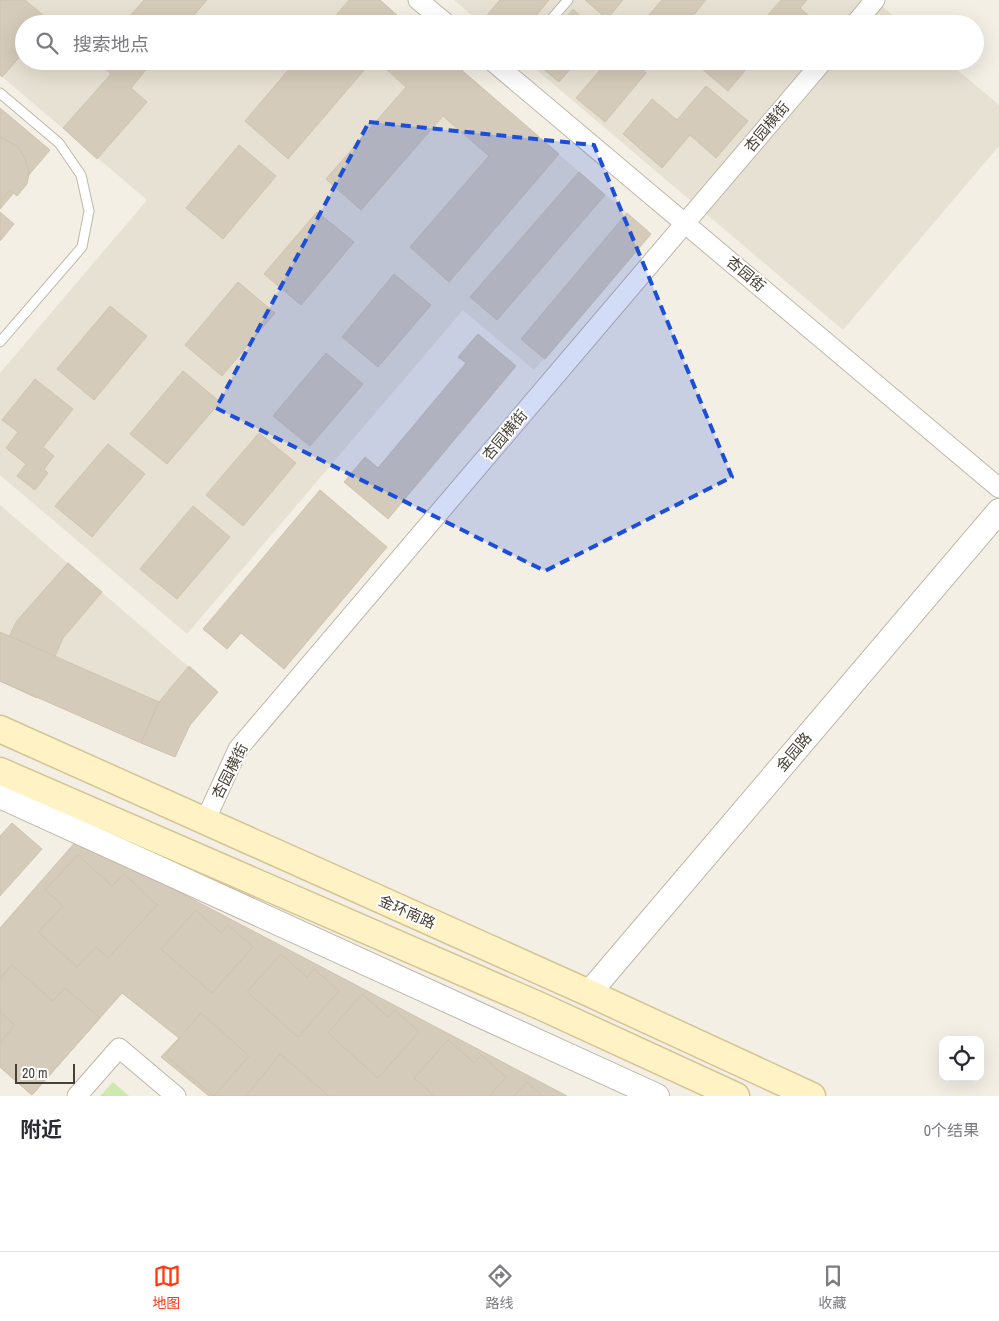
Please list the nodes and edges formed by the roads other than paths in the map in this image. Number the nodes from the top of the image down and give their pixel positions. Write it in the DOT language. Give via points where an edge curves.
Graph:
graph roads {
  1 [pos="568,0"];
  2 [pos="875,0"];
  3 [pos="425,2"];
  4 [pos="438,15"];
  5 [pos="555,15"];
  6 [pos="862,15"];
  7 [pos="503,70"];
  8 [pos="815,70"];
  9 [pos="0,93"];
  10 [pos="685,223"];
  11 [pos="0,342"];
  12 [pos="999,488"];
  13 [pos="999,511"];
  14 [pos="0,729"];
  15 [pos="0,771"];
  16 [pos="0,796"];
  17 [pos="206,821"];
  18 [pos="588,993"];
  19 [pos="77,1096"];
  20 [pos="176,1096"];
  21 [pos="657,1096"];
  22 [pos="736,1096"];
  23 [pos="812,1096"];
  1 -- 5 [label="lane"];
  2 -- 6 [label="street"];
  3 -- 4 [label="street"];
  7 -- 10 [label="street, 杏园街"];
  8 -- 10 [label="street, 杏园横街"];
  9 -- 11 [label="lane" via="59,143 82,175 89,211 82,247"];
  10 -- 12 [label="street, 杏园街"];
  10 -- 17 [label="street, 杏园横街" via="238,749"];
  13 -- 18 [label="street, 金园路"];
  14 -- 17 [label="main road, 金环南路"];
  15 -- 22 [label="main road" via="538,1005"];
  16 -- 21 [label="street"];
  17 -- 18 [label="main road, 金环南路"];
  18 -- 23 [label="main road, 金环南路"];
  19 -- 20 [label="street" via="119,1048"];
}
